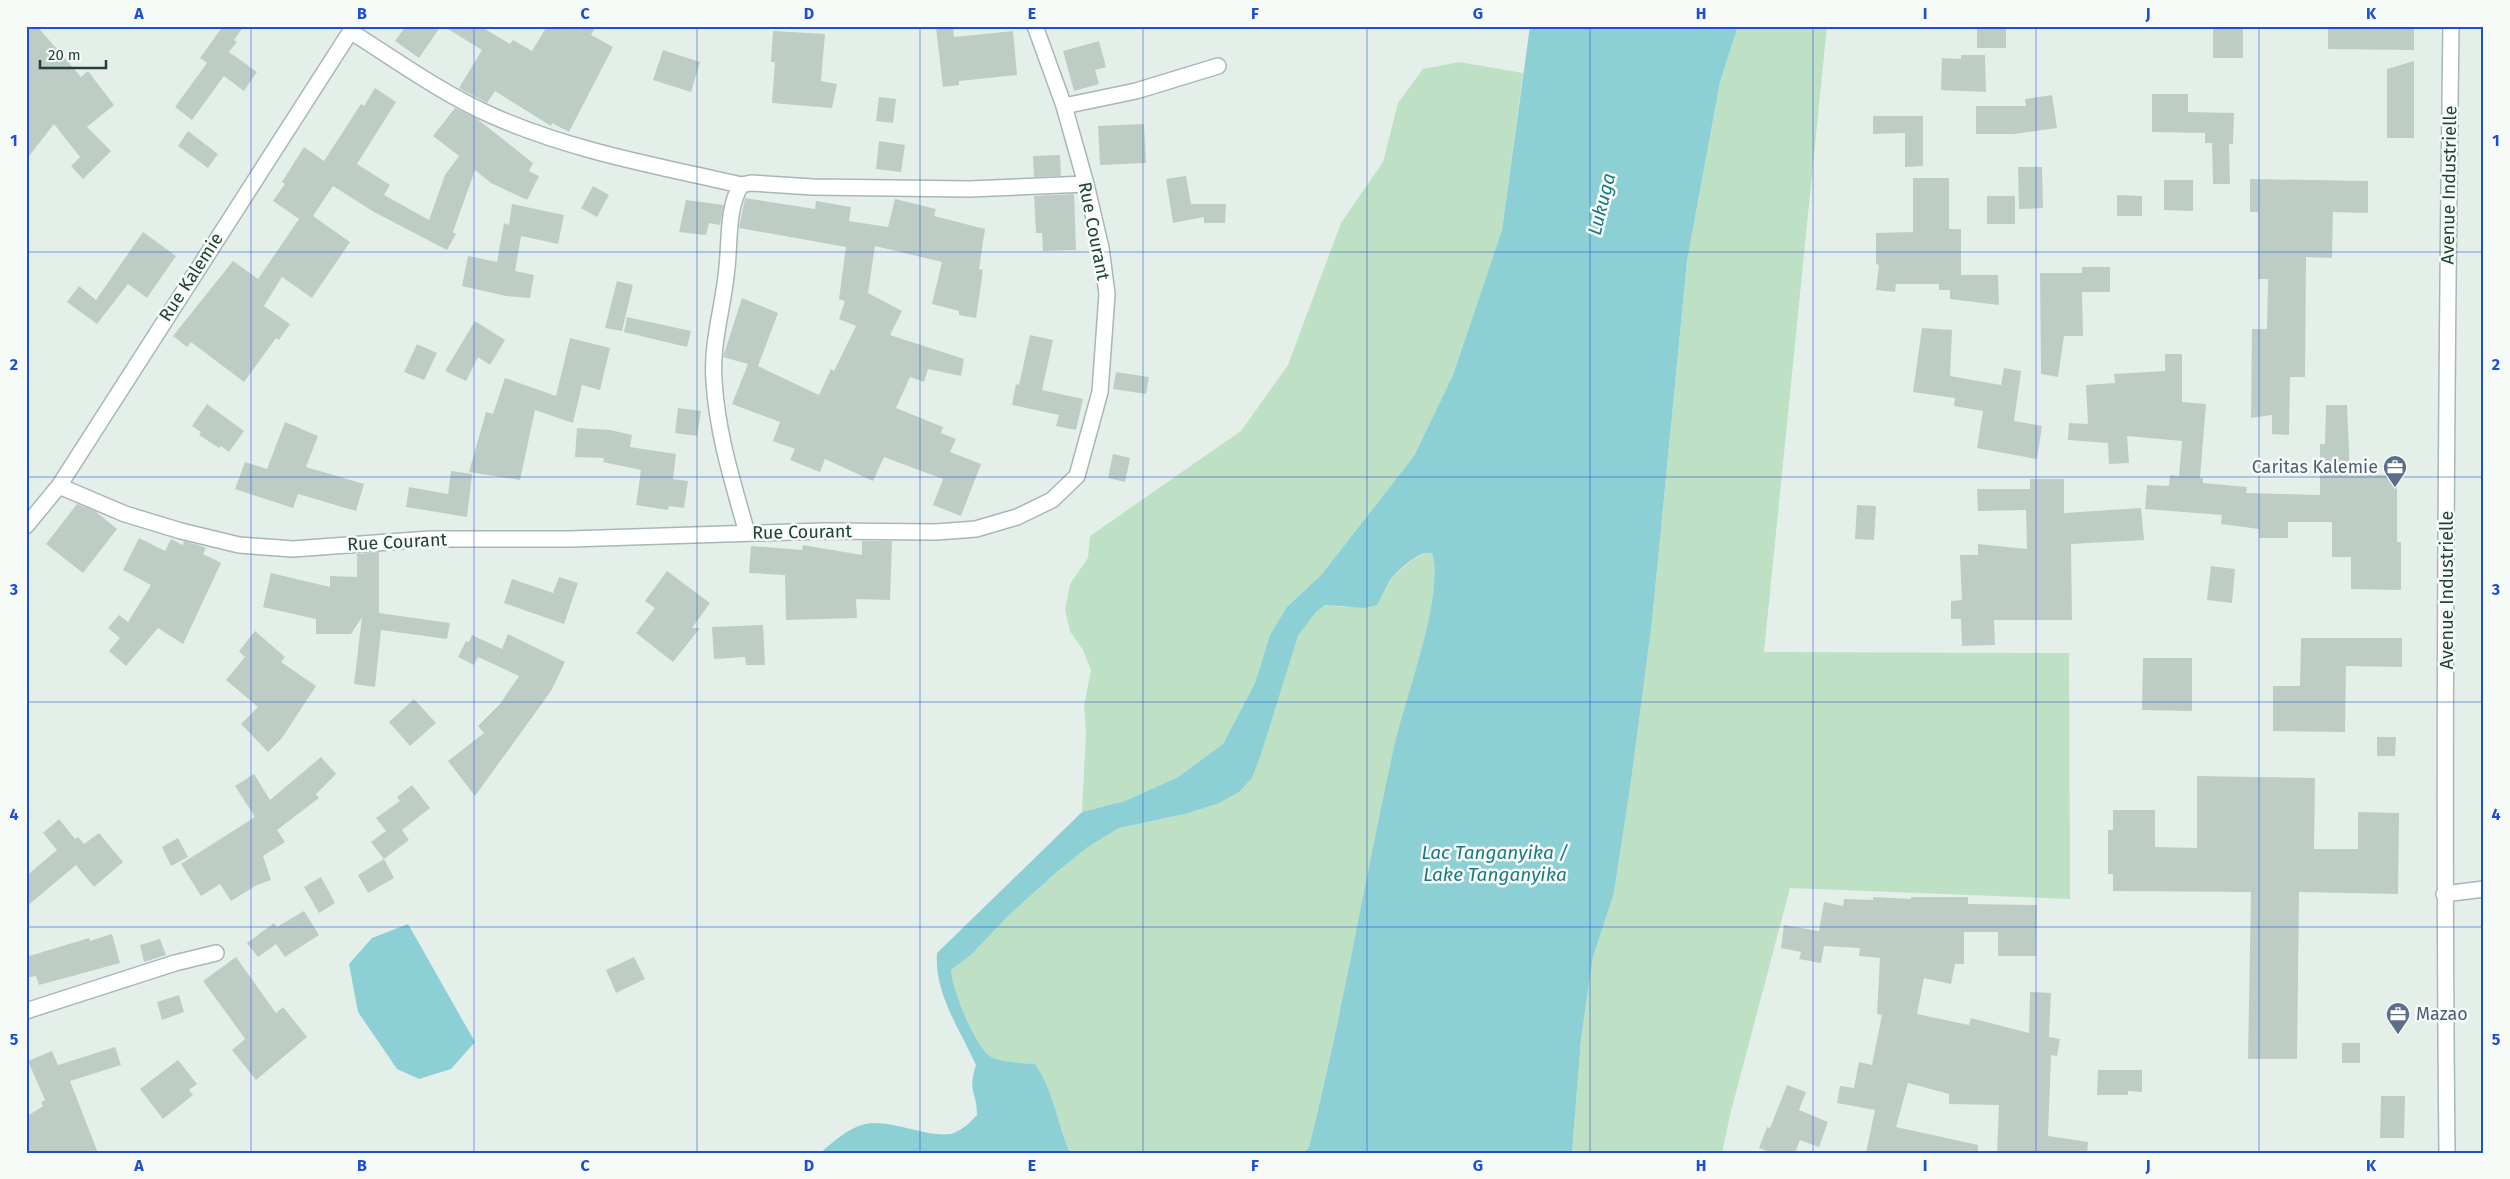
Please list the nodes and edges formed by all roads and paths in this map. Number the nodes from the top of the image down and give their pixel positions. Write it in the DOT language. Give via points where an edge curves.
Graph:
graph roads {
  1 [pos="1035,26"];
  2 [pos="2451,26"];
  3 [pos="352,29"];
  4 [pos="1218,66"];
  5 [pos="1064,106"];
  6 [pos="1086,184"];
  7 [pos="741,185"];
  8 [pos="59,486"];
  9 [pos="26,526"];
  10 [pos="747,533"];
  11 [pos="2484,889"];
  12 [pos="2444,894"];
  13 [pos="216,953"];
  14 [pos="26,1012"];
  15 [pos="2447,1153"];
  1 -- 5 [label="street, Rue Courant"];
  2 -- 12 [label="street, Avenue Industrielle"];
  3 -- 7 [label="street" via="425,79 493,116 567,144"];
  3 -- 8 [label="street, Rue Kalemie"];
  4 -- 5 [label="street" via="1136,91"];
  5 -- 6 [label="street, Rue Courant"];
  6 -- 7 [label="street" via="969,189"];
  6 -- 10 [label="street, Rue Courant" via="1101,248 1107,294 1100,392 1077,476 1052,500 1017,517 976,529"];
  7 -- 10 [label="street" via="734,197 727,274 716,335 714,380 724,451"];
  8 -- 9 [label="street, Rue Kalemie"];
  8 -- 10 [label="street, Rue Courant" via="125,514 182,531 239,545 293,549 430,539 570,539"];
  11 -- 12 [label="street"];
  12 -- 15 [label="street, Avenue Industrielle"];
  13 -- 14 [label="street" via="59,999"];
}
